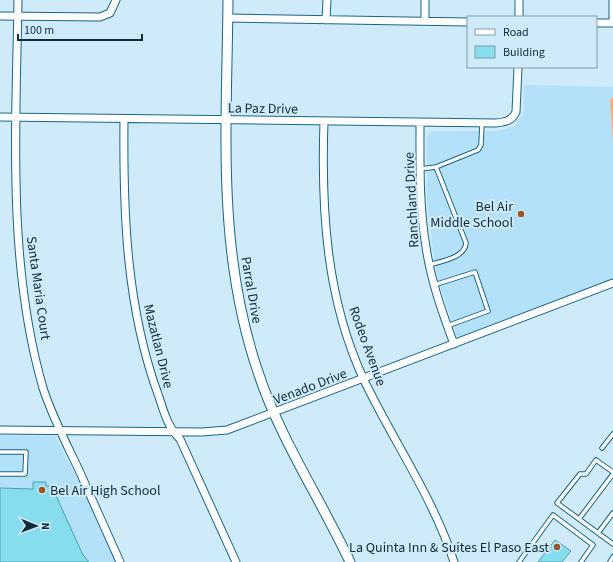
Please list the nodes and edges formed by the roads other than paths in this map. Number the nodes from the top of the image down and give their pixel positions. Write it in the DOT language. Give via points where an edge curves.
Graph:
graph roads {
  1 [pos="18,0"];
  2 [pos="116,0"];
  3 [pos="228,0"];
  4 [pos="327,0"];
  5 [pos="425,0"];
  6 [pos="519,0"];
  7 [pos="613,0"];
  8 [pos="0,16"];
  9 [pos="17,16"];
  10 [pos="519,16"];
  11 [pos="228,18"];
  12 [pos="326,20"];
  13 [pos="425,21"];
  14 [pos="467,22"];
  15 [pos="597,23"];
  16 [pos="613,23"];
  17 [pos="518,68"];
  18 [pos="0,117"];
  19 [pos="17,117"];
  20 [pos="124,119"];
  21 [pos="225,120"];
  22 [pos="324,121"];
  23 [pos="420,123"];
  24 [pos="482,123"];
  25 [pos="436,167"];
  26 [pos="420,169"];
  27 [pos="429,265"];
  28 [pos="613,283"];
  29 [pos="434,285"];
  30 [pos="447,326"];
  31 [pos="454,344"];
  32 [pos="364,379"];
  33 [pos="274,414"];
  34 [pos="0,430"];
  35 [pos="60,431"];
  36 [pos="172,432"];
  37 [pos="613,434"];
  38 [pos="602,448"];
  39 [pos="0,452"];
  40 [pos="613,473"];
  41 [pos="0,474"];
  42 [pos="613,513"];
  43 [pos="579,519"];
  44 [pos="598,533"];
  45 [pos="613,544"];
  46 [pos="613,557"];
  47 [pos="120,562"];
  48 [pos="236,562"];
  49 [pos="350,562"];
  50 [pos="454,562"];
  51 [pos="519,562"];
  52 [pos="581,562"];
  53 [pos="610,562"];
  1 -- 9 [label="street, Santa Maria Court"];
  2 -- 9 [label="street" via="110,13 100,17"];
  3 -- 11 [label="street, Parral Drive"];
  4 -- 12 [label="street"];
  5 -- 13 [label="street"];
  6 -- 10 [label="street"];
  7 -- 16 [label="street"];
  8 -- 9 [label="street"];
  9 -- 19 [label="street, Santa Maria Court"];
  11 -- 12 [label="street"];
  11 -- 21 [label="street, Parral Drive"];
  12 -- 13 [label="street"];
  13 -- 14 [label="street"];
  15 -- 16 [label="street"];
  17 -- 24 [label="street, La Paz Drive" via="518,108 513,118 508,121"];
  18 -- 19 [label="street, La Paz Drive"];
  19 -- 20 [label="street, La Paz Drive"];
  19 -- 35 [label="street, Santa Maria Court" via="18,223 27,310 43,387 52,416"];
  20 -- 21 [label="street, La Paz Drive"];
  20 -- 36 [label="street, Mazatlan Drive" via="124,205 132,292 154,382"];
  21 -- 22 [label="street, La Paz Drive"];
  21 -- 33 [label="street, Parral Drive" via="229,238 236,284 245,332"];
  22 -- 23 [label="street, La Paz Drive"];
  22 -- 32 [label="street, Rodeo Avenue" via="324,209 327,245 347,335"];
  23 -- 24 [label="street, La Paz Drive"];
  23 -- 26 [label="street, Ranchland Drive"];
  24 -- 25 [label="lane" via="481,145 478,150"];
  25 -- 26 [label="lane"];
  25 -- 27 [label="lane" via="466,248 462,254"];
  26 -- 27 [label="street, Ranchland Drive" via="422,219"];
  27 -- 29 [label="street, Ranchland Drive"];
  28 -- 31 [label="street, Venado Drive"];
  29 -- 30 [label="street, Ranchland Drive"];
  29 -- 30 [label="lane" via="475,272 488,311"];
  30 -- 31 [label="street, Ranchland Drive"];
  31 -- 32 [label="street, Venado Drive"];
  32 -- 33 [label="street, Venado Drive"];
  32 -- 50 [label="street, Rodeo Avenue" via="437,518"];
  33 -- 36 [label="street, Venado Drive" via="227,430"];
  33 -- 49 [label="street, Parral Drive"];
  34 -- 35 [label="street, Venado Drive"];
  35 -- 36 [label="street, Venado Drive"];
  35 -- 47 [label="street, Santa Maria Court"];
  36 -- 48 [label="street, Mazatlan Drive" via="180,439"];
  37 -- 38 [label="lane"];
  39 -- 41 [label="lane" via="26,452 25,474"];
  40 -- 43 [label="lane"];
  40 -- 43 [label="lane" via="596,460 586,474 580,474 557,503"];
  42 -- 44 [label="lane"];
  43 -- 44 [label="lane"];
  44 -- 45 [label="lane"];
  46 -- 53 [label="lane"];
  51 -- 52 [label="lane" via="553,515 593,545"];
}
